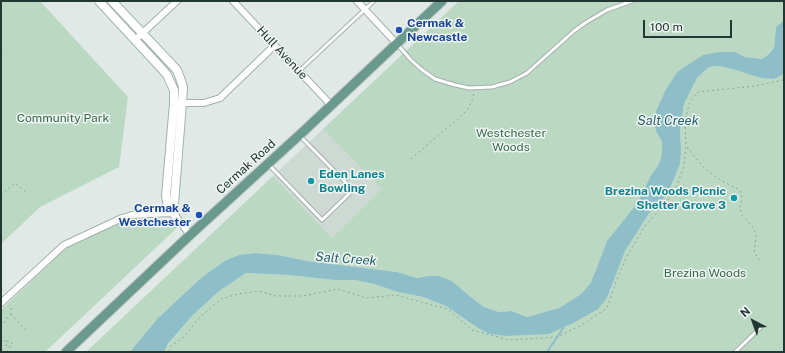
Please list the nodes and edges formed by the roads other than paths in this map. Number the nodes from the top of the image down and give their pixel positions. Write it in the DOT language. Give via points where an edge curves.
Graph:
graph roads {
  1 [pos="99,1"];
  2 [pos="112,1"];
  3 [pos="177,1"];
  4 [pos="233,1"];
  5 [pos="357,1"];
  6 [pos="374,1"];
  7 [pos="442,1"];
  8 [pos="632,1"];
  9 [pos="365,10"];
  10 [pos="142,33"];
  11 [pos="135,40"];
  12 [pos="397,44"];
  13 [pos="275,46"];
  14 [pos="299,71"];
  15 [pos="178,103"];
  16 [pos="331,105"];
  17 [pos="299,135"];
  18 [pos="268,164"];
  19 [pos="172,214"];
  20 [pos="190,235"];
  21 [pos="1,304"];
  22 [pos="760,328"];
  23 [pos="66,352"];
  24 [pos="735,352"];
  1 -- 11 [label="street"];
  2 -- 10 [label="street"];
  3 -- 10 [label="street"];
  4 -- 13 [label="street, Hull Avenue"];
  5 -- 9 [label="street"];
  6 -- 9 [label="lane"];
  7 -- 12 [label="main road, Cermak Road"];
  8 -- 12 [label="lane" via="608,10 585,23 527,73 510,82 492,87 470,88 435,79 421,69"];
  9 -- 12 [label="street"];
  9 -- 14 [label="lane"];
  10 -- 11 [label="street"];
  10 -- 15 [label="street" via="177,70 182,87"];
  11 -- 15 [label="street" via="167,75"];
  12 -- 16 [label="main road, Cermak Road"];
  13 -- 14 [label="street, Hull Avenue"];
  13 -- 15 [label="street" via="220,98 204,103"];
  14 -- 16 [label="street, Hull Avenue"];
  15 -- 19 [label="street"];
  16 -- 17 [label="main road, Cermak Road"];
  17 -- 18 [label="main road, Cermak Road"];
  17 -- 18 [label="lane" via="353,190 322,220"];
  18 -- 20 [label="main road, Cermak Road"];
  19 -- 20 [label="street"];
  19 -- 21 [label="street" via="127,216 66,244"];
  20 -- 23 [label="main road, Cermak Road"];
  22 -- 24 [label="lane"];
}
